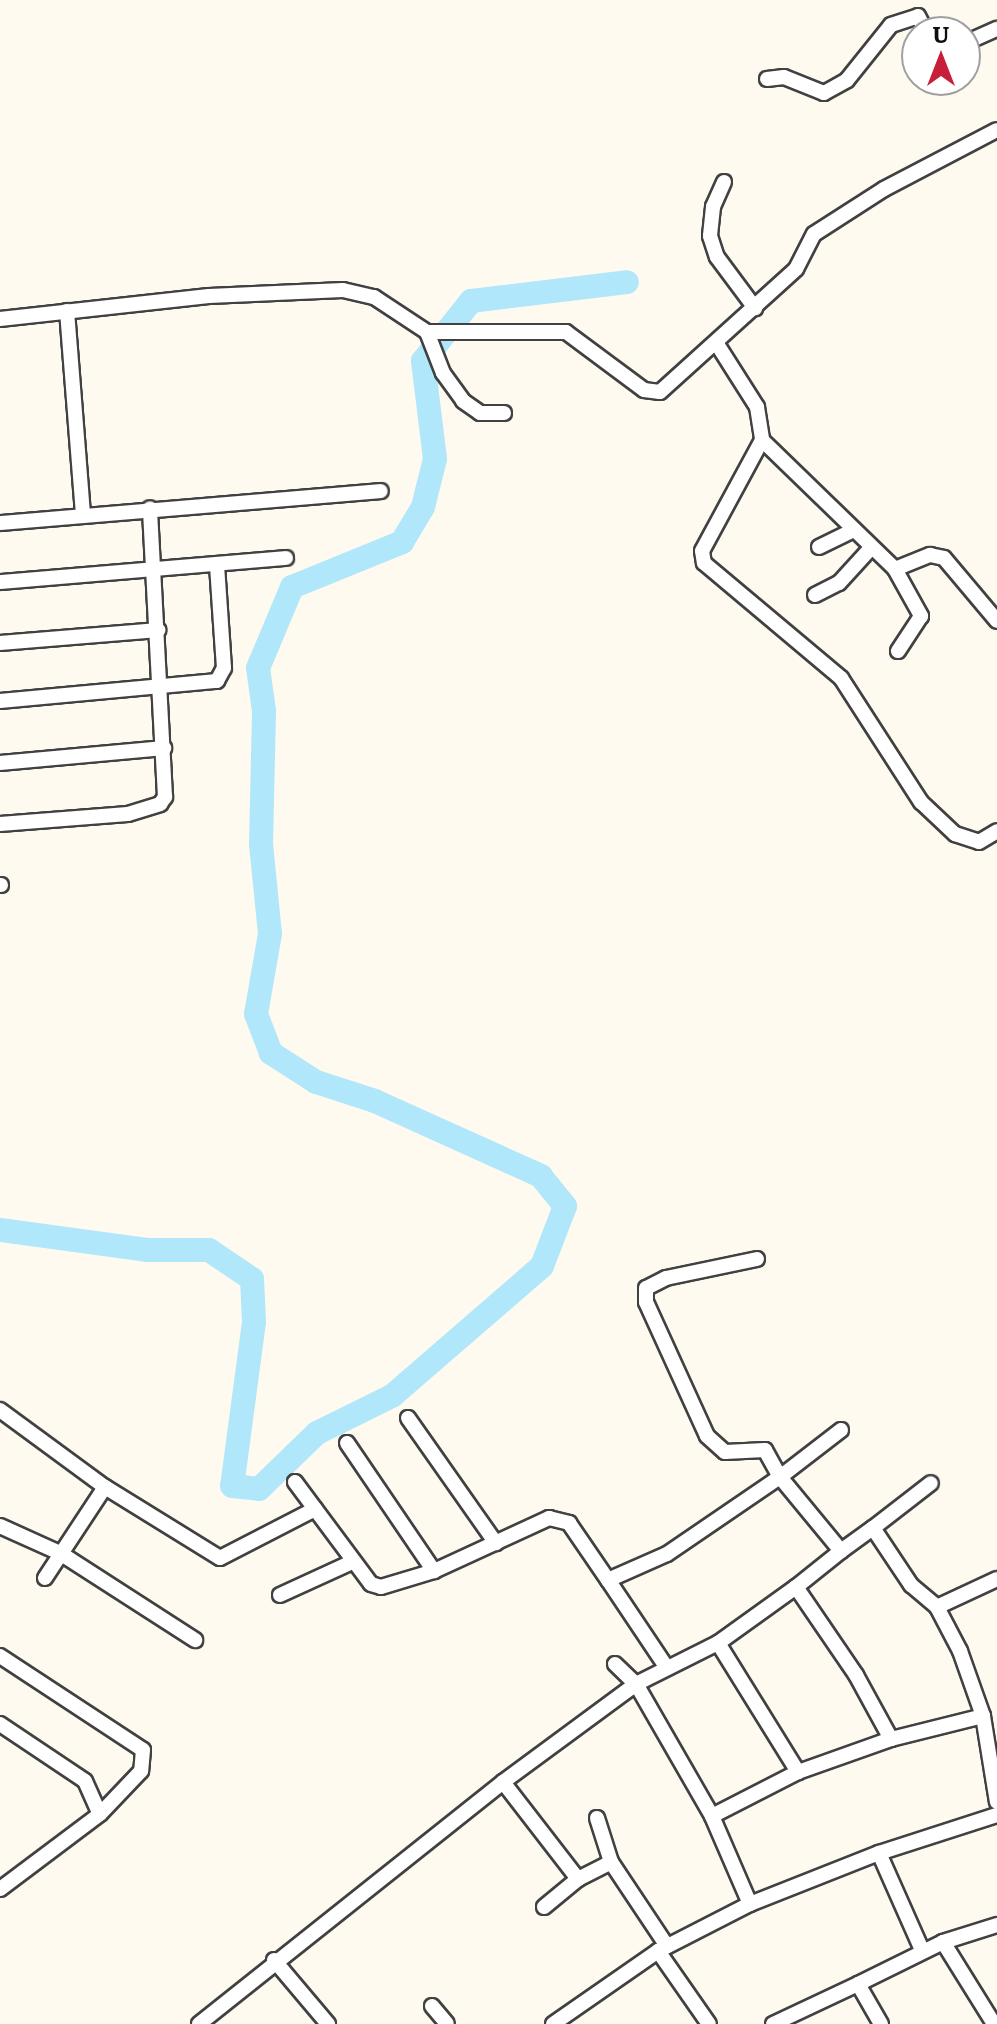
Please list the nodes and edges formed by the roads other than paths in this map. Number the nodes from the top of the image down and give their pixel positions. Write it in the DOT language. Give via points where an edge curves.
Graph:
graph roads {
  1 [pos="901,22"];
  2 [pos="767,79"];
  3 [pos="997,130"];
  4 [pos="724,182"];
  5 [pos="755,308"];
  6 [pos="67,311"];
  7 [pos="0,319"];
  8 [pos="432,335"];
  9 [pos="717,344"];
  10 [pos="504,413"];
  11 [pos="762,440"];
  12 [pos="381,491"];
  13 [pos="150,508"];
  14 [pos="83,513"];
  15 [pos="0,523"];
  16 [pos="852,531"];
  17 [pos="819,547"];
  18 [pos="871,548"];
  19 [pos="286,558"];
  20 [pos="217,564"];
  21 [pos="154,569"];
  22 [pos="895,569"];
  23 [pos="0,582"];
  24 [pos="815,595"];
  25 [pos="997,621"];
  26 [pos="158,630"];
  27 [pos="0,643"];
  28 [pos="898,651"];
  29 [pos="161,686"];
  30 [pos="0,701"];
  31 [pos="164,748"];
  32 [pos="0,763"];
  33 [pos="0,824"];
  34 [pos="997,831"];
  35 [pos="757,1259"];
  36 [pos="0,1410"];
  37 [pos="408,1418"];
  38 [pos="841,1430"];
  39 [pos="347,1443"];
  40 [pos="780,1477"];
  41 [pos="295,1482"];
  42 [pos="931,1483"];
  43 [pos="105,1487"];
  44 [pos="315,1509"];
  45 [pos="0,1526"];
  46 [pos="873,1528"];
  47 [pos="496,1543"];
  48 [pos="841,1551"];
  49 [pos="60,1553"];
  50 [pos="352,1562"];
  51 [pos="434,1571"];
  52 [pos="45,1578"];
  53 [pos="997,1579"];
  54 [pos="608,1580"];
  55 [pos="796,1587"];
  56 [pos="280,1595"];
  57 [pos="937,1607"];
  58 [pos="195,1640"];
  59 [pos="718,1643"];
  60 [pos="0,1656"];
  61 [pos="615,1664"];
  62 [pos="665,1665"];
  63 [pos="636,1684"];
  64 [pos="983,1716"];
  65 [pos="0,1724"];
  66 [pos="891,1739"];
  67 [pos="798,1772"];
  68 [pos="503,1782"];
  69 [pos="997,1802"];
  70 [pos="100,1814"];
  71 [pos="997,1815"];
  72 [pos="712,1816"];
  73 [pos="597,1818"];
  74 [pos="879,1853"];
  75 [pos="611,1862"];
  76 [pos="578,1879"];
  77 [pos="0,1889"];
  78 [pos="750,1904"];
  79 [pos="544,1907"];
  80 [pos="997,1925"];
  81 [pos="943,1942"];
  82 [pos="662,1948"];
  83 [pos="922,1950"];
  84 [pos="274,1960"];
  85 [pos="858,1984"];
  86 [pos="432,2006"];
  87 [pos="558,2023"];
  88 [pos="199,2024"];
  89 [pos="328,2024"];
  90 [pos="447,2024"];
  91 [pos="709,2024"];
  92 [pos="773,2024"];
  93 [pos="881,2024"];
  94 [pos="994,2024"];
  1 -- 2 [label="street" via="891,25 847,80 824,93 792,79"];
  3 -- 5 [label="street" via="884,189 814,234 796,269"];
  4 -- 5 [label="street" via="713,207 710,236 717,257"];
  5 -- 9 [label="street"];
  6 -- 7 [label="street"];
  6 -- 8 [label="street" via="209,296 343,290 374,297"];
  6 -- 14 [label="street"];
  8 -- 9 [label="street" via="566,332 652,393 668,389"];
  8 -- 10 [label="street" via="443,373 463,401 480,413"];
  9 -- 11 [label="street" via="757,407"];
  11 -- 16 [label="street"];
  11 -- 34 [label="street" via="702,551 704,563 841,678 921,802 955,834 979,842"];
  12 -- 13 [label="street"];
  13 -- 14 [label="street"];
  13 -- 21 [label="street"];
  14 -- 15 [label="street"];
  16 -- 17 [label="street"];
  16 -- 18 [label="street"];
  18 -- 22 [label="street"];
  18 -- 24 [label="street" via="839,583"];
  19 -- 20 [label="street"];
  20 -- 21 [label="street"];
  20 -- 29 [label="street" via="222,676 208,684"];
  21 -- 23 [label="street"];
  21 -- 26 [label="street"];
  22 -- 25 [label="street" via="930,555 944,558"];
  22 -- 28 [label="street" via="921,616"];
  26 -- 27 [label="street"];
  26 -- 29 [label="street"];
  29 -- 30 [label="street"];
  29 -- 31 [label="street"];
  31 -- 32 [label="street"];
  31 -- 33 [label="street" via="166,791 160,804 128,814"];
  35 -- 40 [label="street" via="651,1284 646,1302 712,1444 725,1452 765,1450"];
  36 -- 43 [label="street"];
  37 -- 47 [label="street"];
  38 -- 40 [label="street"];
  39 -- 51 [label="street"];
  40 -- 48 [label="street"];
  40 -- 54 [label="street" via="680,1546"];
  41 -- 44 [label="street"];
  42 -- 46 [label="street"];
  43 -- 44 [label="street" via="220,1558"];
  43 -- 49 [label="street"];
  44 -- 50 [label="street"];
  45 -- 49 [label="street"];
  46 -- 48 [label="street"];
  46 -- 57 [label="street" via="911,1585"];
  47 -- 51 [label="street"];
  47 -- 54 [label="street" via="549,1518 560,1518 569,1523"];
  48 -- 55 [label="street"];
  49 -- 52 [label="street"];
  49 -- 58 [label="street"];
  50 -- 51 [label="street" via="371,1584 381,1587"];
  50 -- 56 [label="street"];
  53 -- 57 [label="street"];
  54 -- 62 [label="street"];
  55 -- 59 [label="street"];
  55 -- 66 [label="street" via="856,1675"];
  57 -- 64 [label="street" via="960,1651"];
  59 -- 62 [label="street"];
  59 -- 67 [label="street"];
  60 -- 70 [label="street" via="143,1750 141,1771"];
  61 -- 63 [label="street"];
  62 -- 63 [label="street"];
  63 -- 68 [label="street"];
  63 -- 72 [label="street"];
  64 -- 66 [label="street"];
  64 -- 69 [label="street"];
  65 -- 70 [label="street" via="85,1781"];
  66 -- 67 [label="street"];
  67 -- 72 [label="street"];
  68 -- 76 [label="street"];
  68 -- 84 [label="street"];
  70 -- 77 [label="street"];
  71 -- 74 [label="street"];
  72 -- 78 [label="street"];
  73 -- 75 [label="street"];
  74 -- 78 [label="street"];
  74 -- 83 [label="street"];
  75 -- 76 [label="street"];
  75 -- 82 [label="street"];
  76 -- 79 [label="street"];
  78 -- 82 [label="street"];
  80 -- 81 [label="street"];
  81 -- 83 [label="street"];
  81 -- 94 [label="street"];
  82 -- 87 [label="street"];
  82 -- 91 [label="street"];
  83 -- 85 [label="street"];
  84 -- 88 [label="street"];
  84 -- 89 [label="street"];
  85 -- 92 [label="street"];
  85 -- 93 [label="street"];
  86 -- 90 [label="street"];
}
